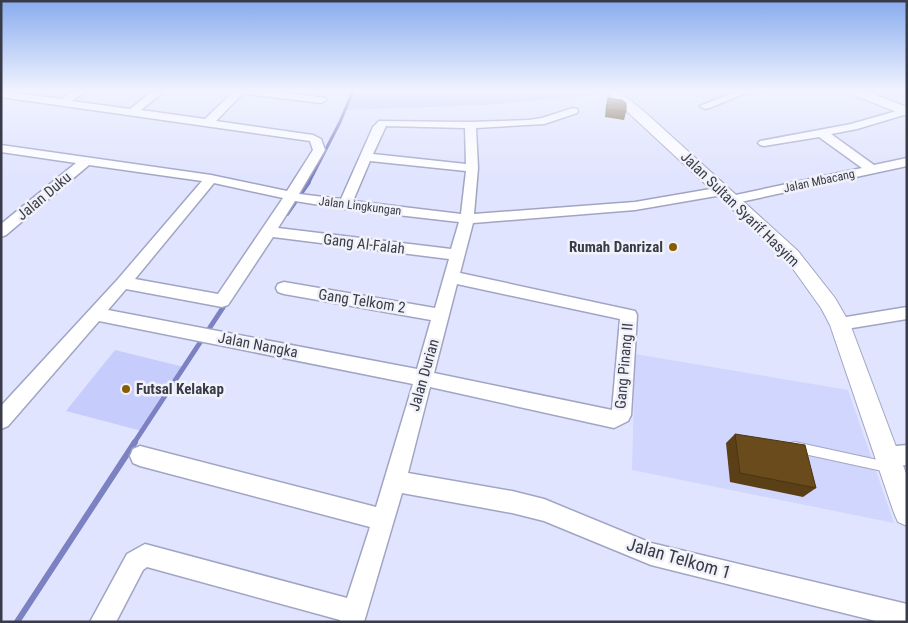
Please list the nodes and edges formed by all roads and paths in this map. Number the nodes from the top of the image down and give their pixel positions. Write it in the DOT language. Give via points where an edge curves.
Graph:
graph roads {
  1 [pos="188,120"];
  2 [pos="211,120"];
  3 [pos="547,120"];
  4 [pos="645,120"];
  5 [pos="877,120"];
  6 [pos="477,121"];
  7 [pos="208,123"];
  8 [pos="820,132"];
  9 [pos="764,143"];
  10 [pos="1,148"];
  11 [pos="365,157"];
  12 [pos="87,160"];
  13 [pos="907,162"];
  14 [pos="472,168"];
  15 [pos="872,170"];
  16 [pos="211,179"];
  17 [pos="727,195"];
  18 [pos="298,197"];
  19 [pos="345,205"];
  20 [pos="467,219"];
  21 [pos="1,232"];
  22 [pos="269,232"];
  23 [pos="458,255"];
  24 [pos="451,277"];
  25 [pos="123,283"];
  26 [pos="284,288"];
  27 [pos="907,313"];
  28 [pos="94,314"];
  29 [pos="441,315"];
  30 [pos="840,324"];
  31 [pos="422,378"];
  32 [pos="471,390"];
  33 [pos="1,420"];
  34 [pos="784,445"];
  35 [pos="907,455"];
  36 [pos="140,456"];
  37 [pos="888,462"];
  38 [pos="395,481"];
  39 [pos="907,514"];
  40 [pos="384,520"];
  41 [pos="907,616"];
  42 [pos="353,617"];
  43 [pos="102,622"];
  1 -- 7 [label="street"];
  2 -- 7 [label="street"];
  3 -- 6 [label="street"];
  4 -- 17 [label="street, Jalan Sultan Syarif Hasyim"];
  5 -- 8 [label="street"];
  6 -- 11 [label="street" via="383,123"];
  6 -- 14 [label="street, Jalan Durian"];
  7 -- 18 [label="street" via="313,138 319,150"];
  8 -- 9 [label="street"];
  8 -- 15 [label="street"];
  10 -- 12 [label="street, Jalan Lingkungan"];
  11 -- 14 [label="street"];
  11 -- 19 [label="street"];
  12 -- 16 [label="street, Jalan Lingkungan"];
  12 -- 21 [label="street, Jalan Duku"];
  13 -- 15 [label="street, Jalan Mbacang"];
  14 -- 20 [label="street, Jalan Durian"];
  15 -- 17 [label="street, Jalan Mbacang"];
  16 -- 18 [label="street, Jalan Lingkungan"];
  16 -- 25 [label="street"];
  17 -- 20 [label="street, Jalan Lingkungan"];
  17 -- 30 [label="street, Jalan Sultan Syarif Hasyim" via="792,255"];
  18 -- 19 [label="street, Jalan Lingkungan"];
  18 -- 22 [label="street"];
  19 -- 20 [label="street, Jalan Lingkungan"];
  20 -- 23 [label="street, Jalan Durian"];
  22 -- 23 [label="street, Gang Al-Falah"];
  22 -- 25 [label="street" via="222,302"];
  23 -- 24 [label="street, Jalan Durian"];
  24 -- 29 [label="street, Jalan Durian"];
  24 -- 32 [label="street, Gang Pinang II" via="629,315 624,387 618,418"];
  25 -- 28 [label="street"];
  26 -- 29 [label="street, Gang Telkom 2"];
  27 -- 30 [label="street"];
  28 -- 31 [label="street, Jalan Nangka"];
  28 -- 33 [label="street"];
  29 -- 31 [label="street, Jalan Durian"];
  30 -- 37 [label="street, Jalan Sultan Syarif Hasyim"];
  31 -- 32 [label="street, Jalan Nangka"];
  31 -- 38 [label="street, Jalan Durian"];
  34 -- 37 [label="lane"];
  35 -- 37 [label="street"];
  36 -- 40 [label="street"];
  37 -- 39 [label="street, Jalan Sultan Syarif Hasyim"];
  38 -- 40 [label="street, Jalan Durian"];
  38 -- 41 [label="street, Jalan Telkom 1" via="544,510 651,554"];
  40 -- 42 [label="street, Jalan Durian"];
  42 -- 43 [label="street" via="146,555 135,562"];
}
